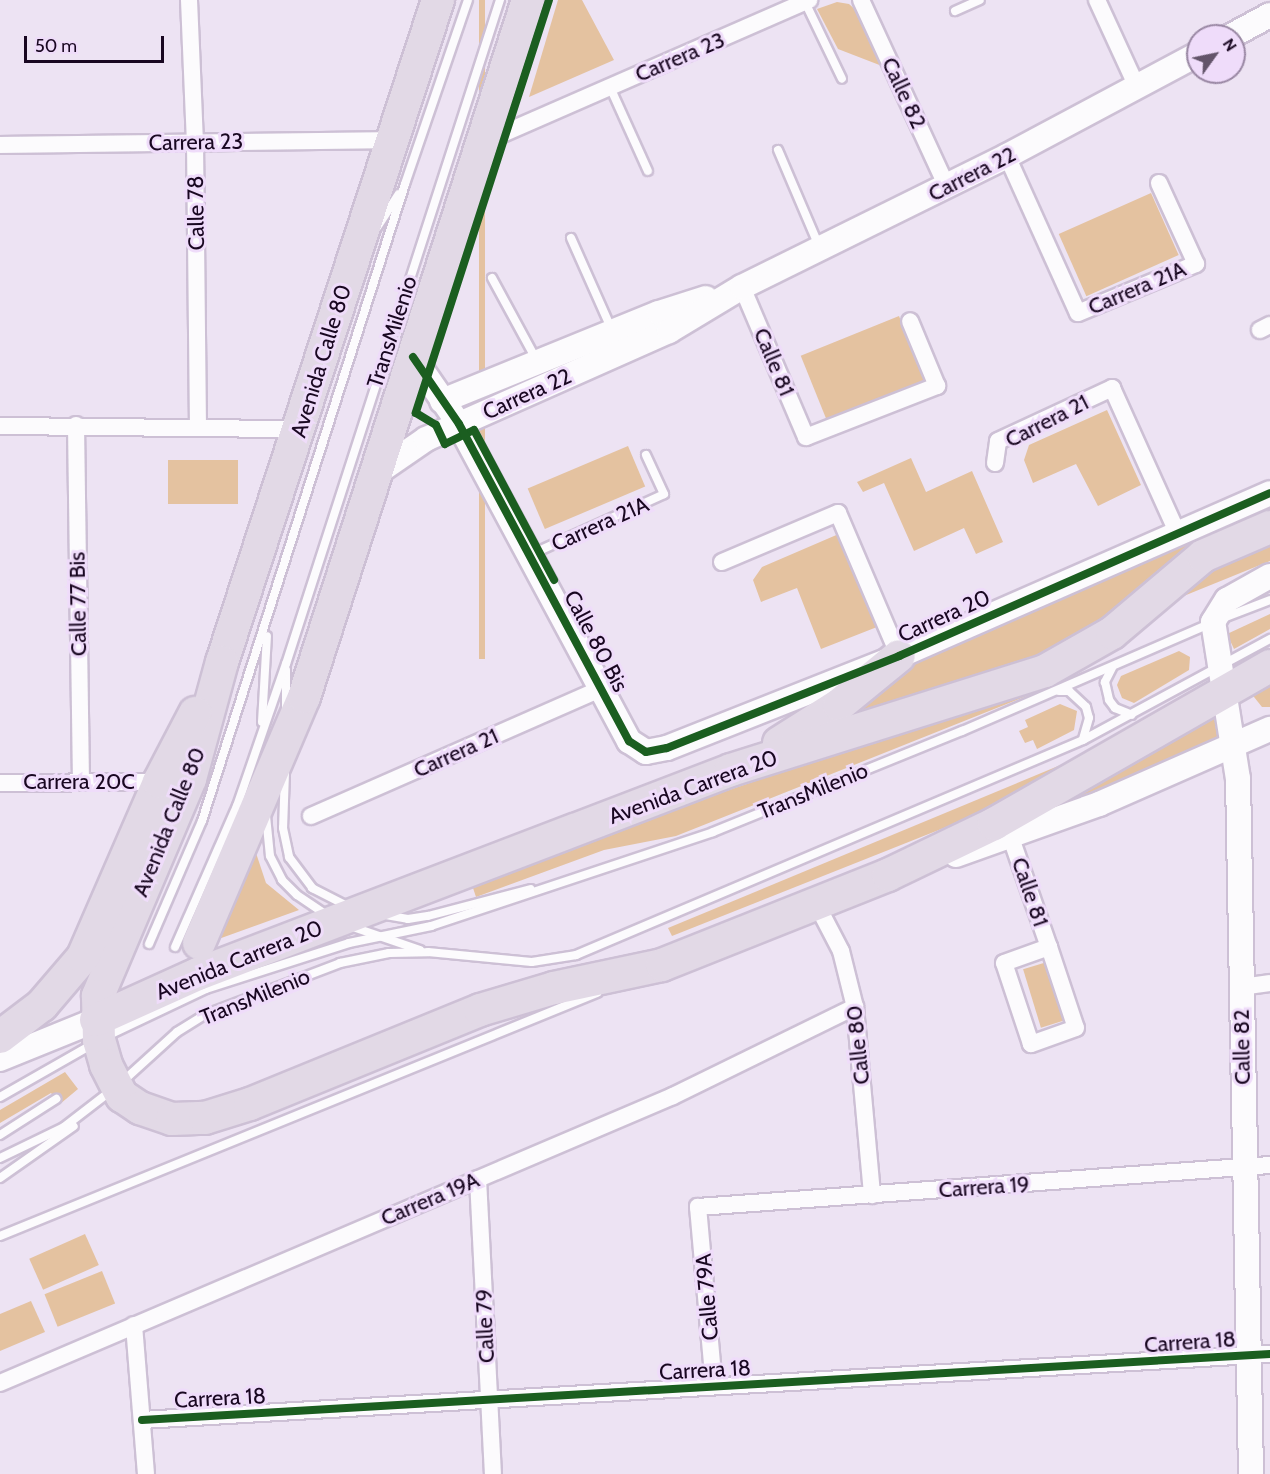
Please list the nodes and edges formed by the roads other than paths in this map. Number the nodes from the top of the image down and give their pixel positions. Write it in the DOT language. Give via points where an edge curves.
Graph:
graph roads {
  1 [pos="189,0"];
  2 [pos="416,0"];
  3 [pos="438,0"];
  4 [pos="468,0"];
  5 [pos="500,0"];
  6 [pos="528,0"];
  7 [pos="861,0"];
  8 [pos="980,0"];
  9 [pos="1097,0"];
  10 [pos="807,1"];
  11 [pos="955,11"];
  12 [pos="1270,15"];
  13 [pos="1246,28"];
  14 [pos="426,36"];
  15 [pos="1186,60"];
  16 [pos="842,79"];
  17 [pos="609,87"];
  18 [pos="1137,87"];
  19 [pos="392,140"];
  20 [pos="195,142"];
  21 [pos="484,142"];
  22 [pos="0,144"];
  23 [pos="778,150"];
  24 [pos="1007,156"];
  25 [pos="648,171"];
  26 [pos="1159,183"];
  27 [pos="405,184"];
  28 [pos="947,187"];
  29 [pos="571,238"];
  30 [pos="821,249"];
  31 [pos="349,271"];
  32 [pos="492,278"];
  33 [pos="742,286"];
  34 [pos="910,321"];
  35 [pos="613,332"];
  36 [pos="413,357"];
  37 [pos="538,364"];
  38 [pos="442,401"];
  39 [pos="459,424"];
  40 [pos="76,425"];
  41 [pos="0,426"];
  42 [pos="198,427"];
  43 [pos="300,429"];
  44 [pos="646,455"];
  45 [pos="995,463"];
  46 [pos="378,472"];
  47 [pos="1270,493"];
  48 [pos="1270,527"];
  49 [pos="1177,532"];
  50 [pos="529,556"];
  51 [pos="722,562"];
  52 [pos="1270,576"];
  53 [pos="1270,600"];
  54 [pos="1213,622"];
  55 [pos="268,624"];
  56 [pos="1270,639"];
  57 [pos="899,656"];
  58 [pos="222,662"];
  59 [pos="286,664"];
  60 [pos="1114,666"];
  61 [pos="1270,666"];
  62 [pos="1224,679"];
  63 [pos="601,689"];
  64 [pos="1058,691"];
  65 [pos="1132,716"];
  66 [pos="1270,729"];
  67 [pos="274,737"];
  68 [pos="1083,740"];
  69 [pos="629,741"];
  70 [pos="1236,746"];
  71 [pos="731,770"];
  72 [pos="81,782"];
  73 [pos="159,782"];
  74 [pos="0,783"];
  75 [pos="266,790"];
  76 [pos="311,816"];
  77 [pos="1011,838"];
  78 [pos="888,875"];
  79 [pos="564,882"];
  80 [pos="816,903"];
  81 [pos="360,923"];
  82 [pos="149,944"];
  83 [pos="187,945"];
  84 [pos="1049,947"];
  85 [pos="428,952"];
  86 [pos="662,965"];
  87 [pos="1270,983"];
  88 [pos="1241,987"];
  89 [pos="855,1007"];
  90 [pos="98,1030"];
  91 [pos="0,1037"];
  92 [pos="0,1059"];
  93 [pos="116,1088"];
  94 [pos="0,1097"];
  95 [pos="56,1099"];
  96 [pos="74,1126"];
  97 [pos="0,1135"];
  98 [pos="0,1158"];
  99 [pos="1270,1165"];
  100 [pos="1244,1168"];
  101 [pos="0,1178"];
  102 [pos="478,1179"];
  103 [pos="872,1195"];
  104 [pos="699,1207"];
  105 [pos="0,1236"];
  106 [pos="134,1325"];
  107 [pos="1259,1355"];
  108 [pos="0,1383"];
  109 [pos="714,1386"];
  110 [pos="489,1402"];
  111 [pos="142,1420"];
  112 [pos="146,1474"];
  113 [pos="493,1474"];
  114 [pos="1251,1474"];
  1 -- 20 [label="street, Calle 78"];
  2 -- 14 [label="highway"];
  3 -- 14 [label="highway, Avenida Calle 80"];
  4 -- 27 [label="lane, TransMilenio"];
  5 -- 59 [label="lane, TransMilenio"];
  6 -- 21 [label="highway"];
  7 -- 28 [label="street, Calle 82"];
  8 -- 11 [label="lane"];
  9 -- 18 [label="street"];
  10 -- 16 [label="lane"];
  10 -- 17 [label="street, Carrera 23"];
  12 -- 13 [label="street"];
  14 -- 19 [label="highway, Avenida Calle 80"];
  15 -- 18 [label="street, Carrera 22"];
  17 -- 21 [label="street, Carrera 23"];
  17 -- 25 [label="lane"];
  18 -- 24 [label="street, Carrera 22"];
  19 -- 20 [label="street, Carrera 23"];
  19 -- 31 [label="highway, Avenida Calle 80"];
  20 -- 22 [label="street, Carrera 23"];
  20 -- 42 [label="street, Calle 78"];
  21 -- 36 [label="highway"];
  23 -- 30 [label="lane"];
  24 -- 26 [label="street, Carrera 21A" via="1078,313 1196,264"];
  24 -- 28 [label="street, Carrera 22"];
  27 -- 31 [label="lane, TransMilenio"];
  27 -- 55 [label="lane, TransMilenio"];
  28 -- 30 [label="street, Carrera 22"];
  29 -- 35 [label="lane"];
  30 -- 33 [label="street, Carrera 22"];
  31 -- 43 [label="highway, Avenida Calle 80"];
  32 -- 37 [label="lane"];
  33 -- 34 [label="street, Calle 81" via="806,437 937,386"];
  33 -- 35 [label="street, Carrera 22"];
  33 -- 39 [label="street, Carrera 22" via="669,331"];
  35 -- 37 [label="street, Carrera 22"];
  36 -- 38 [label="street"];
  36 -- 46 [label="highway"];
  37 -- 38 [label="street, Carrera 22"];
  38 -- 39 [label="street, Calle 80 Bis"];
  39 -- 46 [label="street, Carrera 22" via="414,446"];
  39 -- 50 [label="street, Calle 80 Bis"];
  40 -- 41 [label="street"];
  40 -- 42 [label="street"];
  40 -- 72 [label="street, Calle 77 Bis"];
  42 -- 43 [label="street"];
  43 -- 58 [label="highway, Avenida Calle 80"];
  44 -- 50 [label="lane, Carrera 21A" via="664,494"];
  45 -- 49 [label="street, Carrera 21" via="998,441 1112,388"];
  46 -- 67 [label="highway" via="308,687"];
  47 -- 49 [label="street, Carrera 20"];
  48 -- 71 [label="highway, Avenida Carrera 20" via="1203,556 1112,633 1066,662"];
  49 -- 57 [label="street, Carrera 20"];
  50 -- 63 [label="street, Calle 80 Bis"];
  51 -- 57 [label="street" via="838,513"];
  52 -- 54 [label="street" via="1227,600"];
  53 -- 54 [label="lane, TransMilenio"];
  54 -- 60 [label="lane, TransMilenio"];
  54 -- 62 [label="street, Calle 82"];
  55 -- 67 [label="lane, TransMilenio"];
  55 -- 82 [label="lane, TransMilenio" via="202,821"];
  56 -- 62 [label="lane"];
  57 -- 69 [label="street, Carrera 20" via="668,748 646,752"];
  57 -- 71 [label="highway" via="839,705"];
  58 -- 73 [label="highway"];
  58 -- 90 [label="highway, Avenida Calle 80" via="190,779 104,976"];
  59 -- 67 [label="lane, TransMilenio"];
  59 -- 67 [label="lane, TransMilenio"];
  60 -- 64 [label="lane, TransMilenio"];
  60 -- 65 [label="lane" via="1108,673 1105,691 1115,708"];
  61 -- 62 [label="highway"];
  62 -- 65 [label="lane"];
  62 -- 70 [label="street, Calle 82"];
  62 -- 78 [label="highway" via="1065,786"];
  63 -- 69 [label="street, Calle 80 Bis"];
  63 -- 76 [label="street, Carrera 21"];
  64 -- 68 [label="lane" via="1069,692 1086,707 1088,729"];
  64 -- 79 [label="lane, TransMilenio" via="712,832"];
  65 -- 68 [label="lane"];
  66 -- 70 [label="street"];
  67 -- 75 [label="highway"];
  67 -- 81 [label="lane, TransMilenio" via="289,857 304,880"];
  67 -- 83 [label="lane, TransMilenio" via="237,806"];
  68 -- 85 [label="lane" via="576,955 532,962"];
  70 -- 77 [label="street"];
  70 -- 88 [label="street, Calle 82"];
  71 -- 81 [label="highway, Avenida Carrera 20"];
  72 -- 73 [label="street, Carrera 20C"];
  72 -- 74 [label="street, Carrera 20C"];
  73 -- 91 [label="highway" via="75,971 42,1005"];
  75 -- 81 [label="lane, TransMilenio" via="270,856 282,880 315,909"];
  75 -- 83 [label="highway"];
  77 -- 78 [label="street"];
  77 -- 84 [label="street, Calle 81"];
  78 -- 80 [label="highway"];
  79 -- 81 [label="lane, TransMilenio" via="408,919"];
  79 -- 81 [label="lane, TransMilenio" via="430,926"];
  80 -- 86 [label="highway"];
  80 -- 89 [label="street, Calle 80" via="840,951"];
  81 -- 85 [label="lane, TransMilenio"];
  81 -- 90 [label="lane, TransMilenio"];
  81 -- 90 [label="highway, Avenida Carrera 20" via="198,974"];
  84 -- 84 [label="street, Calle 81" via="1077,1028 1032,1044 1004,963"];
  85 -- 93 [label="lane, TransMilenio" via="389,953 340,963 226,1004 177,1032"];
  86 -- 93 [label="highway" via="554,988 480,1010 250,1104 205,1118 172,1119 152,1113 129,1101"];
  86 -- 105 [label="lane"];
  87 -- 88 [label="street"];
  88 -- 100 [label="street, Calle 82"];
  89 -- 102 [label="street, Carrera 19A" via="673,1096"];
  89 -- 103 [label="street, Calle 80"];
  90 -- 92 [label="street"];
  90 -- 93 [label="highway, Avenida Calle 80"];
  90 -- 94 [label="lane, TransMilenio"];
  93 -- 98 [label="lane, TransMilenio" via="44,1138"];
  95 -- 97 [label="lane"];
  96 -- 101 [label="lane"];
  99 -- 100 [label="street, Carrera 19"];
  100 -- 103 [label="street, Carrera 19"];
  100 -- 107 [label="street, Calle 82"];
  102 -- 106 [label="street, Carrera 19A"];
  102 -- 110 [label="street, Calle 79"];
  103 -- 104 [label="street, Carrera 19"];
  104 -- 109 [label="street, Calle 79A"];
  106 -- 108 [label="street, Carrera 19A"];
  106 -- 111 [label="street"];
  107 -- 109 [label="street, Carrera 18"];
  107 -- 114 [label="street, Calle 82"];
  109 -- 110 [label="street, Carrera 18"];
  110 -- 111 [label="street, Carrera 18"];
  110 -- 113 [label="street, Calle 79"];
  111 -- 112 [label="street"];
}
